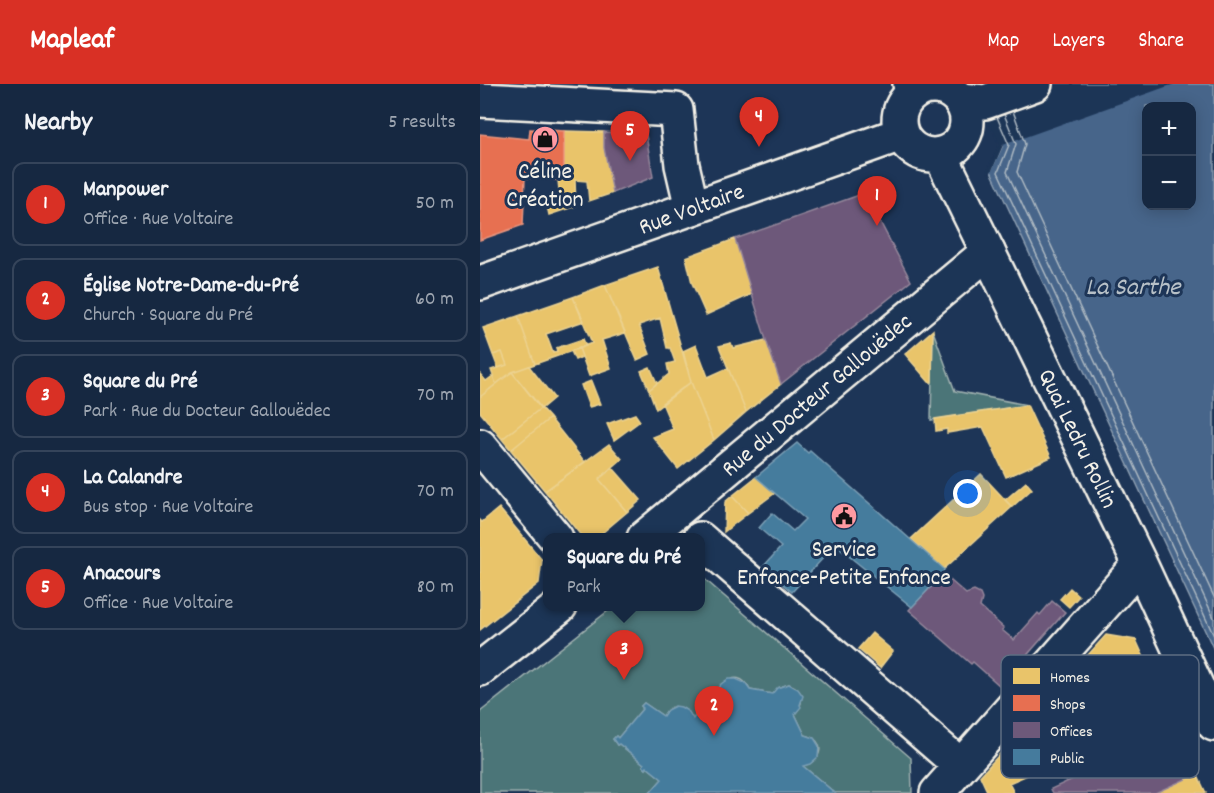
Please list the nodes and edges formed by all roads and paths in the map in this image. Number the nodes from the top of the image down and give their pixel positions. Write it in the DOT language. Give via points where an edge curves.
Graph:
graph roads {
  1 [pos="1035,84"];
  2 [pos="912,88"];
  3 [pos="480,100"];
  4 [pos="971,108"];
  5 [pos="901,134"];
  6 [pos="940,154"];
  7 [pos="692,207"];
  8 [pos="988,252"];
  9 [pos="480,283"];
  10 [pos="480,446"];
  11 [pos="672,514"];
  12 [pos="553,533"];
  13 [pos="649,533"];
  14 [pos="693,533"];
  15 [pos="705,543"];
  16 [pos="1140,564"];
  17 [pos="554,611"];
  18 [pos="1059,655"];
  19 [pos="1182,655"];
  20 [pos="480,669"];
  21 [pos="1199,692"];
  22 [pos="1001,721"];
  23 [pos="1214,724"];
  24 [pos="961,766"];
  25 [pos="937,793"];
  1 -- 4 [label="street"];
  2 -- 4 [label="street" via="936,86"];
  2 -- 5 [label="street" via="900,110"];
  3 -- 7 [label="street" via="676,110 682,165"];
  4 -- 6 [label="street" via="958,144"];
  5 -- 6 [label="street" via="917,151"];
  5 -- 7 [label="street, Rue Voltaire"];
  6 -- 8 [label="street, Quai Ledru Rollin"];
  7 -- 9 [label="street, Rue Voltaire"];
  8 -- 11 [label="street, Rue du Docteur Gallouëdec"];
  8 -- 16 [label="street, Quai Ledru Rollin"];
  10 -- 12 [label="street"];
  11 -- 13 [label="street, Rue du Docteur Gallouëdec"];
  11 -- 14 [label="street"];
  15 -- 24 [label="street"];
  16 -- 18 [label="street"];
  16 -- 19 [label="street, Quai Ledru Rollin"];
  17 -- 20 [label="street"];
  21 -- 23 [label="street, Quai Ledru Rollin"];
  22 -- 24 [label="street"];
  24 -- 25 [label="street"];
}
